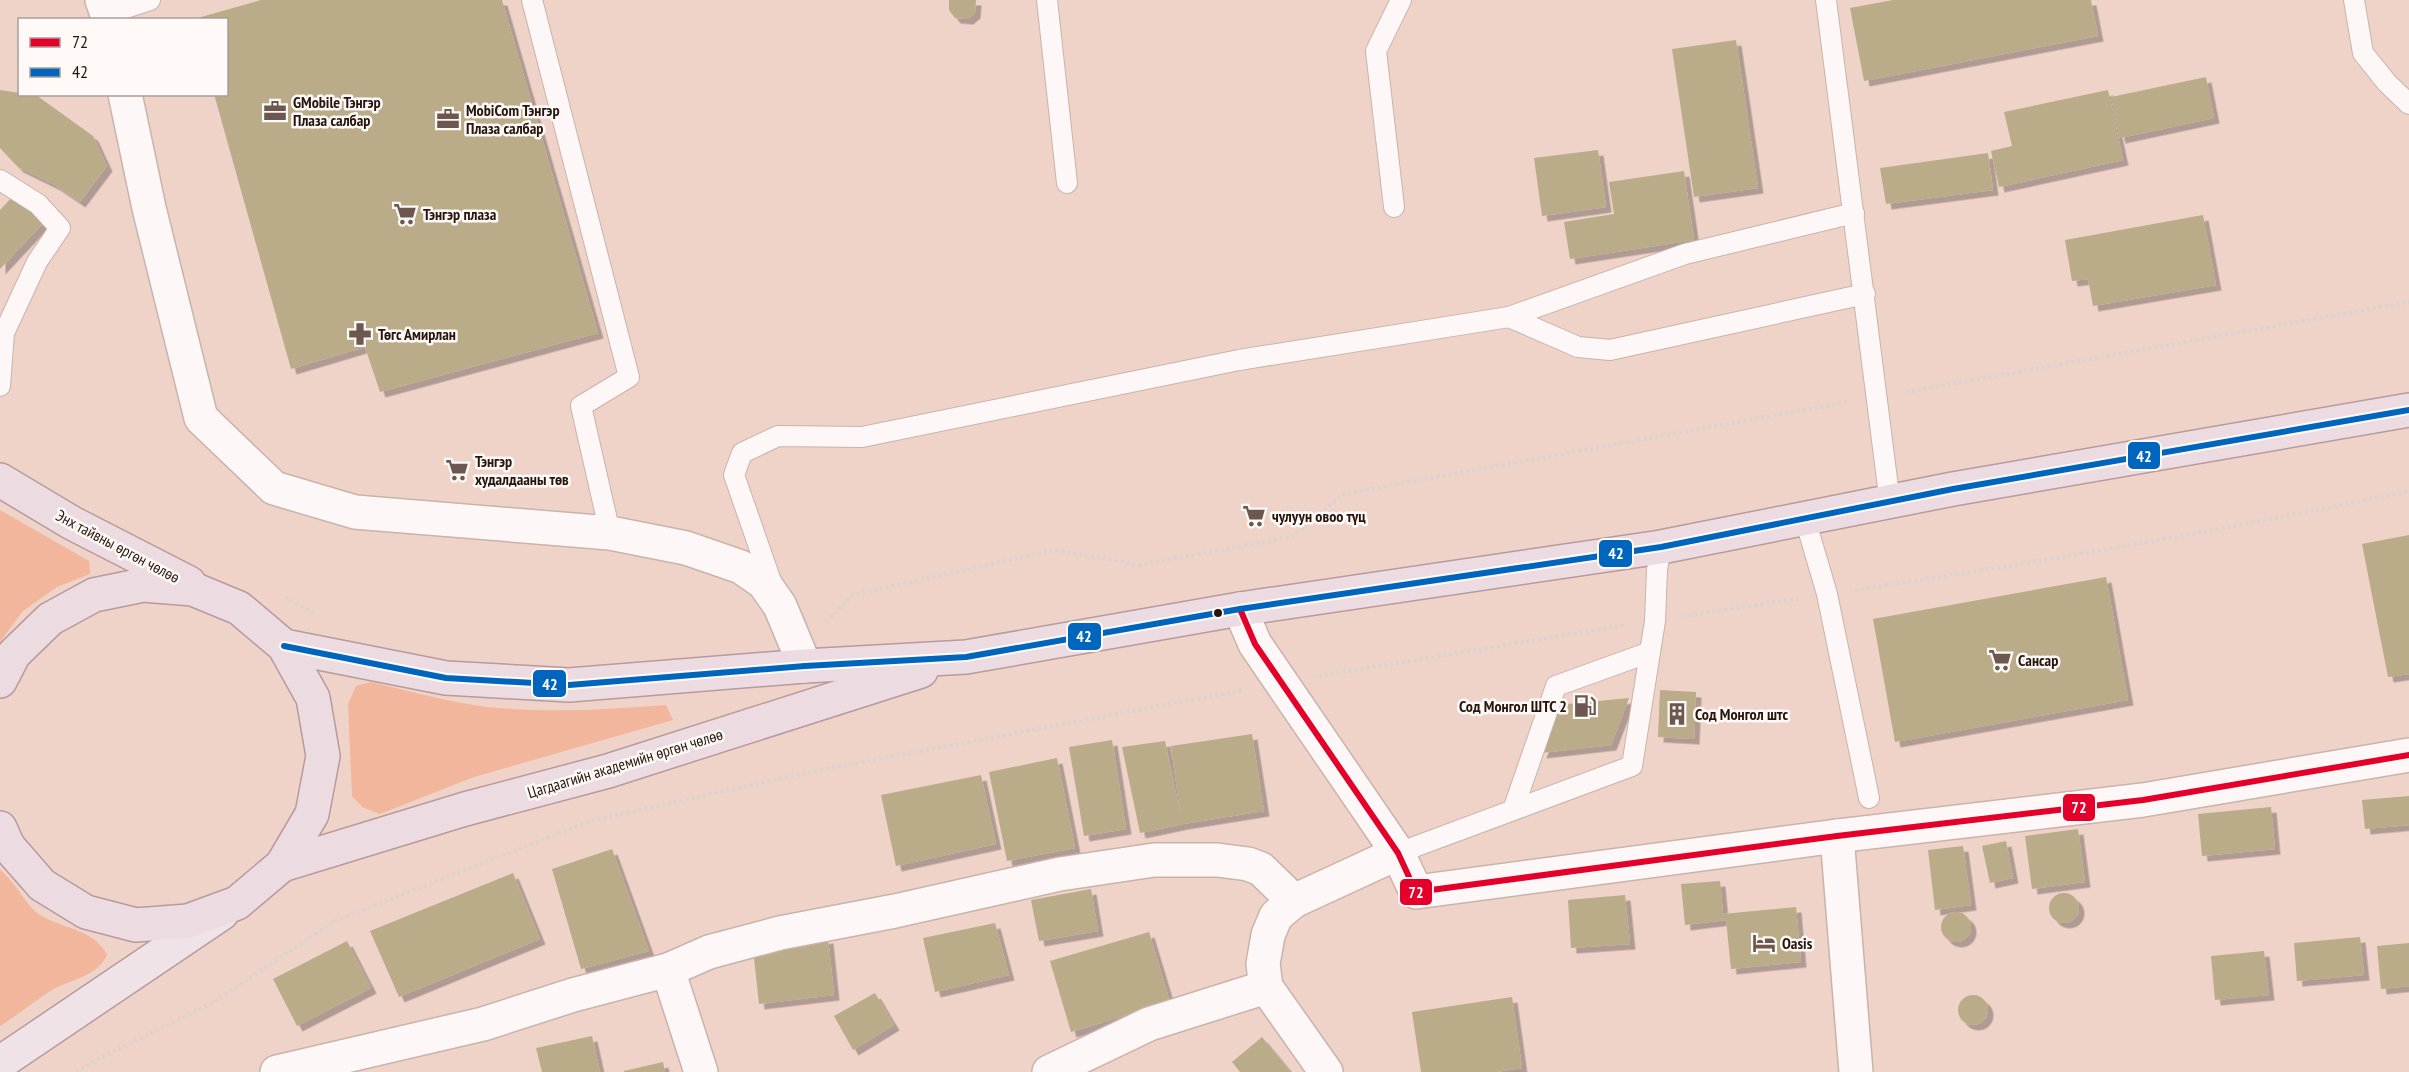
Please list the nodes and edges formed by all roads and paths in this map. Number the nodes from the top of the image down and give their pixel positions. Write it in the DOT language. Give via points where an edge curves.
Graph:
graph roads {
  1 [pos="150,0"];
  2 [pos="532,0"];
  3 [pos="1047,0"];
  4 [pos="1401,0"];
  5 [pos="1826,0"];
  6 [pos="2354,0"];
  7 [pos="106,11"];
  8 [pos="125,96"];
  9 [pos="2409,104"];
  10 [pos="0,180"];
  11 [pos="1067,183"];
  12 [pos="1394,207"];
  13 [pos="1854,213"];
  14 [pos="1865,294"];
  15 [pos="2409,302"];
  16 [pos="1509,317"];
  17 [pos="0,386"];
  18 [pos="1878,397"];
  19 [pos="2409,410"];
  20 [pos="0,480"];
  21 [pos="2409,491"];
  22 [pos="1890,503"];
  23 [pos="1806,519"];
  24 [pos="610,533"];
  25 [pos="1661,547"];
  26 [pos="1827,594"];
  27 [pos="280,595"];
  28 [pos="239,608"];
  29 [pos="1240,609"];
  30 [pos="321,617"];
  31 [pos="786,621"];
  32 [pos="1656,621"];
  33 [pos="284,646"];
  34 [pos="1650,652"];
  35 [pos="966,657"];
  36 [pos="805,666"];
  37 [pos="0,681"];
  38 [pos="1280,683"];
  39 [pos="2409,755"];
  40 [pos="1869,798"];
  41 [pos="1513,810"];
  42 [pos="0,828"];
  43 [pos="1837,836"];
  44 [pos="1398,853"];
  45 [pos="282,865"];
  46 [pos="1294,901"];
  47 [pos="237,903"];
  48 [pos="668,970"];
  49 [pos="1266,987"];
  50 [pos="0,1063"];
  51 [pos="76,1072"];
  52 [pos="277,1072"];
  53 [pos="701,1072"];
  54 [pos="1048,1072"];
  55 [pos="1326,1072"];
  56 [pos="1856,1072"];
  1 -- 7 [label="lane"];
  2 -- 24 [label="lane" via="629,377 581,406"];
  3 -- 11 [label="lane"];
  4 -- 12 [label="lane" via="1376,51"];
  5 -- 13 [label="lane"];
  6 -- 9 [label="lane" via="2363,53"];
  8 -- 24 [label="street" via="201,418 274,488 354,512"];
  10 -- 17 [label="lane" via="38,204 60,228 37,262 4,333"];
  13 -- 14 [label="lane"];
  13 -- 16 [label="lane" via="1685,254"];
  14 -- 16 [label="lane" via="1610,350 1578,347"];
  14 -- 18 [label="lane"];
  15 -- 18 [label="path"];
  16 -- 31 [label="lane" via="1239,360 862,437 778,436 742,453 734,475"];
  18 -- 22 [label="lane"];
  18 -- 31 [label="path" via="1343,494 1291,537 1139,565 1055,550 852,596 819,630"];
  19 -- 22 [label="highway, Цагдаагийн академийн өргөн чөлөө"];
  20 -- 28 [label="highway, Энх тайвны өргөн чөлөө" via="72,523"];
  21 -- 26 [label="path" via="2016,564"];
  22 -- 23 [label="highway, Цагдаагийн академийн өргөн чөлөө"];
  23 -- 25 [label="highway, Цагдаагийн академийн өргөн чөлөө"];
  23 -- 26 [label="lane"];
  24 -- 31 [label="street" via="686,548 741,567 764,583"];
  25 -- 29 [label="highway, Цагдаагийн академийн өргөн чөлөө"];
  25 -- 32 [label="lane"];
  26 -- 32 [label="path"];
  26 -- 40 [label="lane"];
  27 -- 30 [label="path"];
  28 -- 33 [label="highway"];
  28 -- 37 [label="highway" via="193,589 143,585 94,595 50,618 14,654"];
  29 -- 35 [label="highway, Цагдаагийн академийн өргөн чөлөө"];
  29 -- 38 [label="street" via="1255,644"];
  31 -- 36 [label="street"];
  32 -- 34 [label="lane"];
  32 -- 38 [label="path"];
  33 -- 36 [label="highway, Цагдаагийн академийн өргөн чөлөө" via="446,678 569,685"];
  33 -- 45 [label="highway" via="313,698 323,756 312,814"];
  34 -- 41 [label="lane" via="1556,686"];
  34 -- 41 [label="lane" via="1632,766"];
  35 -- 36 [label="highway, Цагдаагийн академийн өргөн чөлөө"];
  35 -- 45 [label="highway, Цагдаагийн академийн өргөн чөлөө" via="608,771 465,809"];
  38 -- 44 [label="street"];
  38 -- 51 [label="path" via="815,771 590,821 335,921 211,1004"];
  39 -- 43 [label="street" via="2143,800"];
  41 -- 44 [label="lane"];
  42 -- 47 [label="highway" via="8,846 42,885 86,912 136,925 188,921"];
  43 -- 44 [label="street" via="1416,892"];
  43 -- 56 [label="street"];
  44 -- 46 [label="street"];
  45 -- 47 [label="highway"];
  46 -- 48 [label="street" via="1260,868 1248,864 1154,860 1060,874 780,933 710,952"];
  46 -- 49 [label="street" via="1276,916 1268,935 1263,964"];
  47 -- 50 [label="main road"];
  48 -- 52 [label="street" via="483,1024"];
  48 -- 53 [label="street"];
  49 -- 54 [label="street" via="1149,1024"];
  49 -- 55 [label="street"];
}
